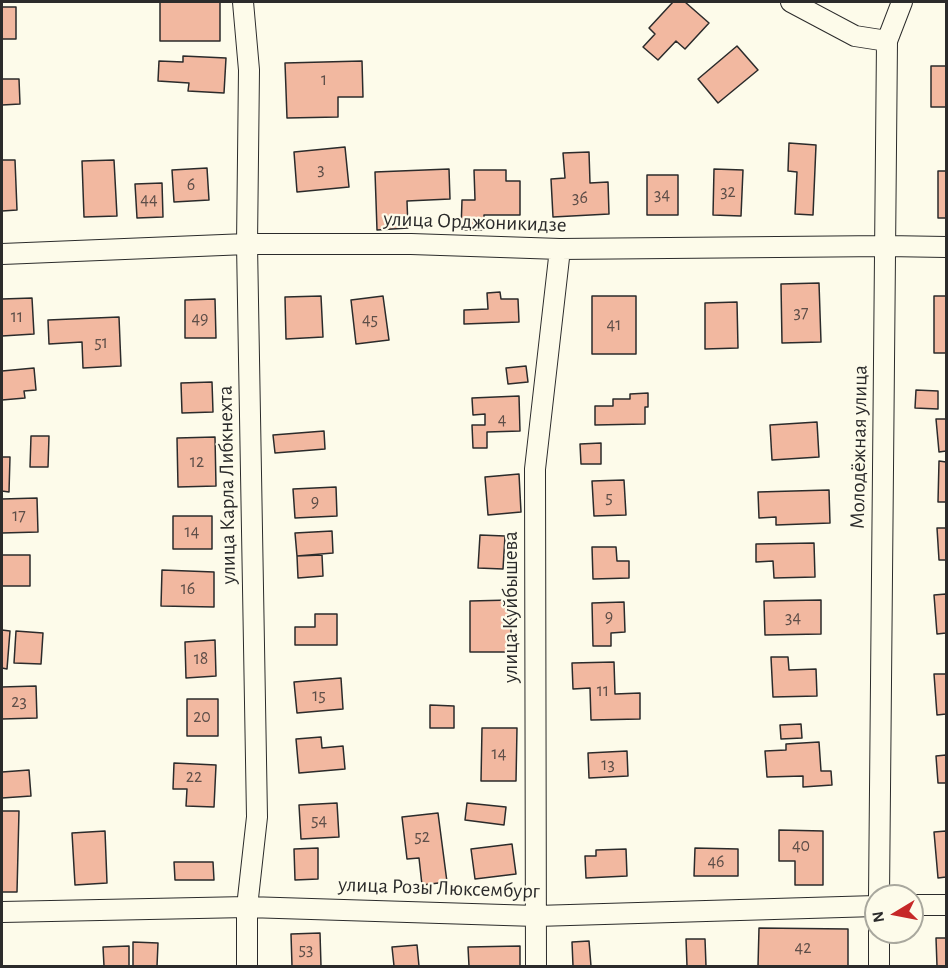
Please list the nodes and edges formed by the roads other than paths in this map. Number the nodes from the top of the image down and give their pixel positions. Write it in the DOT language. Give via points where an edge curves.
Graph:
graph roads {
  1 [pos="243,2"];
  2 [pos="791,2"];
  3 [pos="902,2"];
  4 [pos="887,41"];
  5 [pos="247,244"];
  6 [pos="886,246"];
  7 [pos="946,247"];
  8 [pos="560,249"];
  9 [pos="2,254"];
  10 [pos="879,884"];
  11 [pos="924,905"];
  12 [pos="946,905"];
  13 [pos="864,906"];
  14 [pos="247,907"];
  15 [pos="2,912"];
  16 [pos="536,916"];
  17 [pos="879,944"];
  18 [pos="247,966"];
  19 [pos="537,966"];
  20 [pos="879,966"];
  1 -- 5 [label="street, улица Карла Либкнехта" via="249,70"];
  2 -- 4 [label="street" via="855,36"];
  3 -- 4 [label="street, Молодёжная улица"];
  4 -- 6 [label="street, Молодёжная улица"];
  5 -- 8 [label="street, улица Орджоникидзе"];
  5 -- 9 [label="street, улица Орджоникидзе"];
  5 -- 14 [label="street, улица Карла Либкнехта" via="257,817"];
  6 -- 7 [label="street, улица Орджоникидзе"];
  6 -- 8 [label="street, улица Орджоникидзе"];
  6 -- 10 [label="street, Молодёжная улица"];
  8 -- 16 [label="street, улица Куйбышева" via="535,469"];
  11 -- 12 [label="street"];
  13 -- 16 [label="street, улица Розы Люксембург"];
  14 -- 15 [label="street, улица Розы Люксембург"];
  14 -- 16 [label="street, улица Розы Люксембург"];
  14 -- 18 [label="street, улица Карла Либкнехта"];
  16 -- 19 [label="street, улица Куйбышева"];
  17 -- 20 [label="street"];
}
